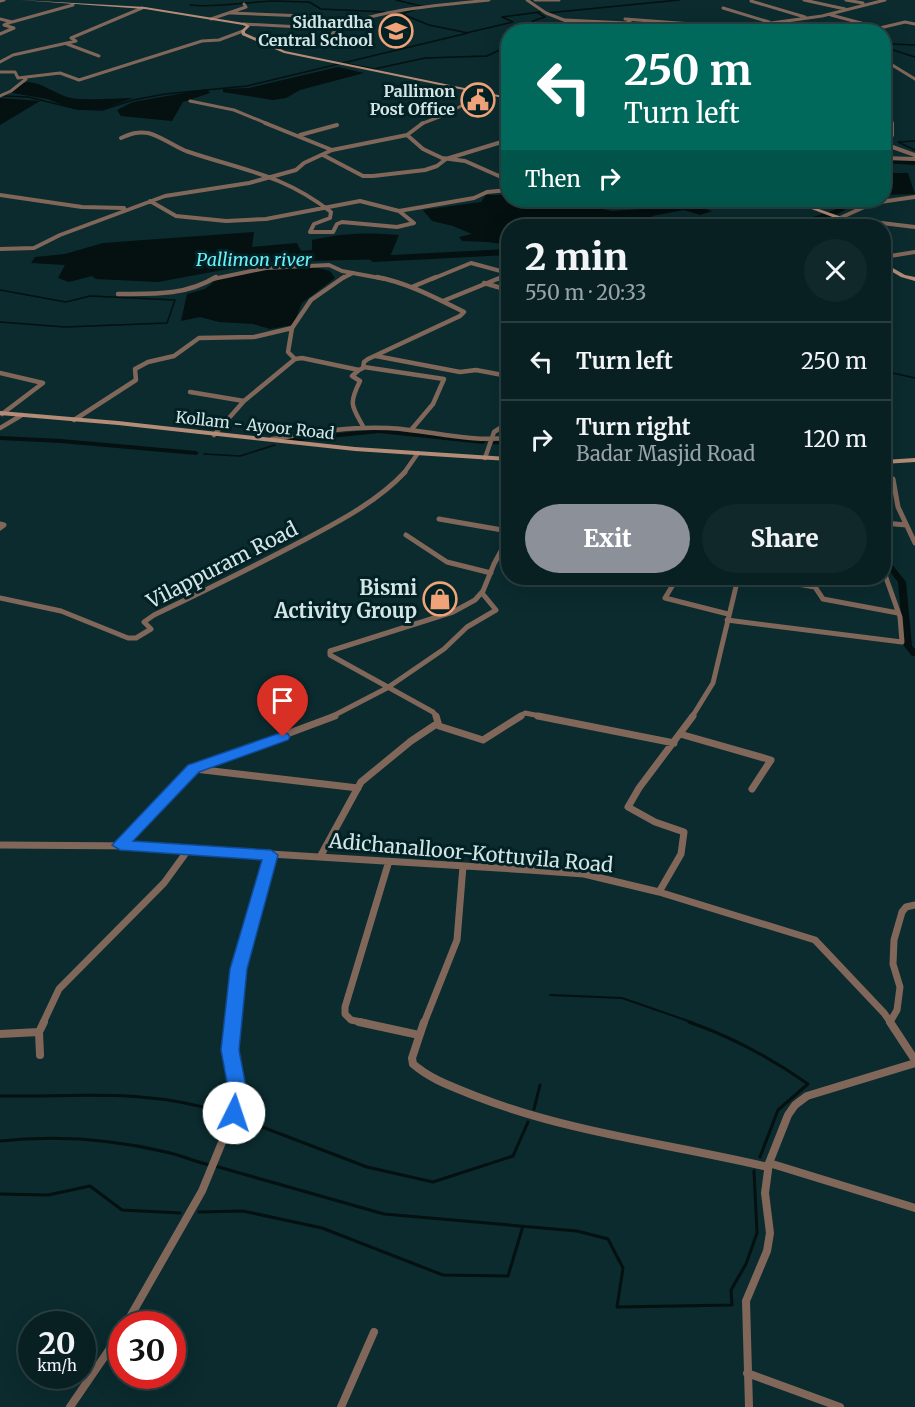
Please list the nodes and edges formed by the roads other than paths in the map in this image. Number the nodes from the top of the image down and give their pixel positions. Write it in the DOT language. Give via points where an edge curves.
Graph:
graph roads {
  1 [pos="22,0"];
  2 [pos="527,0"];
  3 [pos="535,0"];
  4 [pos="559,0"];
  5 [pos="804,0"];
  6 [pos="846,0"];
  7 [pos="885,0"];
  8 [pos="484,1"];
  9 [pos="752,1"];
  10 [pos="73,4"];
  11 [pos="244,4"];
  12 [pos="867,4"];
  13 [pos="142,8"];
  14 [pos="723,8"];
  15 [pos="848,9"];
  16 [pos="231,13"];
  17 [pos="829,15"];
  18 [pos="808,18"];
  19 [pos="0,19"];
  20 [pos="211,19"];
  21 [pos="625,19"];
  22 [pos="566,20"];
  23 [pos="633,20"];
  24 [pos="12,22"];
  25 [pos="351,22"];
  26 [pos="773,23"];
  27 [pos="244,24"];
  28 [pos="569,24"];
  29 [pos="707,24"];
  30 [pos="766,24"];
  31 [pos="777,24"];
  32 [pos="864,24"];
  33 [pos="915,24"];
  34 [pos="891,26"];
  35 [pos="338,29"];
  36 [pos="243,31"];
  37 [pos="0,34"];
  38 [pos="327,39"];
  39 [pos="67,44"];
  40 [pos="99,56"];
  41 [pos="0,62"];
  42 [pos="891,64"];
  43 [pos="896,67"];
  44 [pos="891,68"];
  45 [pos="0,72"];
  46 [pos="27,78"];
  47 [pos="915,79"];
  48 [pos="453,88"];
  49 [pos="484,94"];
  50 [pos="408,95"];
  51 [pos="0,96"];
  52 [pos="501,97"];
  53 [pos="190,101"];
  54 [pos="891,121"];
  55 [pos="337,125"];
  56 [pos="299,135"];
  57 [pos="407,135"];
  58 [pos="891,137"];
  59 [pos="121,138"];
  60 [pos="501,142"];
  61 [pos="891,147"];
  62 [pos="332,150"];
  63 [pos="322,155"];
  64 [pos="915,157"];
  65 [pos="891,158"];
  66 [pos="446,159"];
  67 [pos="501,177"];
  68 [pos="270,178"];
  69 [pos="501,191"];
  70 [pos="0,195"];
  71 [pos="915,197"];
  72 [pos="891,200"];
  73 [pos="150,201"];
  74 [pos="326,207"];
  75 [pos="809,207"];
  76 [pos="863,207"];
  77 [pos="130,208"];
  78 [pos="308,211"];
  79 [pos="399,211"];
  80 [pos="838,217"];
  81 [pos="848,219"];
  82 [pos="320,221"];
  83 [pos="891,224"];
  84 [pos="915,226"];
  85 [pos="0,249"];
  86 [pos="915,252"];
  87 [pos="891,256"];
  88 [pos="891,269"];
  89 [pos="501,272"];
  90 [pos="355,273"];
  91 [pos="501,277"];
  92 [pos="915,279"];
  93 [pos="484,283"];
  94 [pos="412,287"];
  95 [pos="501,288"];
  96 [pos="118,294"];
  97 [pos="443,301"];
  98 [pos="292,328"];
  99 [pos="376,356"];
  100 [pos="295,359"];
  101 [pos="361,369"];
  102 [pos="0,374"];
  103 [pos="501,375"];
  104 [pos="190,392"];
  105 [pos="244,401"];
  106 [pos="1,413"];
  107 [pos="22,415"];
  108 [pos="74,420"];
  109 [pos="0,428"];
  110 [pos="364,428"];
  111 [pos="501,428"];
  112 [pos="411,430"];
  113 [pos="214,435"];
  114 [pos="501,438"];
  115 [pos="490,439"];
  116 [pos="265,440"];
  117 [pos="417,453"];
  118 [pos="486,458"];
  119 [pos="501,459"];
  120 [pos="915,460"];
  121 [pos="891,462"];
  122 [pos="891,479"];
  123 [pos="439,519"];
  124 [pos="0,524"];
  125 [pos="891,524"];
  126 [pos="906,525"];
  127 [pos="0,528"];
  128 [pos="501,530"];
  129 [pos="406,535"];
  130 [pos="915,543"];
  131 [pos="501,552"];
  132 [pos="491,573"];
  133 [pos="673,585"];
  134 [pos="736,585"];
  135 [pos="803,585"];
  136 [pos="890,585"];
  137 [pos="482,593"];
  138 [pos="0,598"];
  139 [pos="898,613"];
  140 [pos="728,617"];
  141 [pos="387,688"];
  142 [pos="438,723"];
  143 [pos="680,734"];
  144 [pos="674,743"];
  145 [pos="194,769"];
  146 [pos="358,788"];
  147 [pos="752,789"];
  148 [pos="0,845"];
  149 [pos="120,845"];
  150 [pos="188,850"];
  151 [pos="271,855"];
  152 [pos="320,857"];
  153 [pos="389,861"];
  154 [pos="463,866"];
  155 [pos="659,892"];
  156 [pos="915,905"];
  157 [pos="890,1022"];
  158 [pos="39,1032"];
  159 [pos="0,1034"];
  160 [pos="418,1035"];
  161 [pos="40,1055"];
  162 [pos="915,1061"];
  163 [pos="769,1165"];
  164 [pos="915,1208"];
  165 [pos="133,1311"];
  166 [pos="374,1332"];
  167 [pos="108,1351"];
  168 [pos="747,1372"];
  169 [pos="70,1407"];
  170 [pos="341,1407"];
  171 [pos="749,1407"];
  172 [pos="840,1407"];
  1 -- 10 [label="street"];
  2 -- 22 [label="street" via="546,14"];
  3 -- 4 [label="street"];
  5 -- 15 [label="street"];
  6 -- 12 [label="street"];
  7 -- 12 [label="street"];
  8 -- 25 [label="street" via="413,9"];
  9 -- 18 [label="street"];
  10 -- 13 [label="street"];
  10 -- 24 [label="street"];
  11 -- 16 [label="street" via="246,7"];
  12 -- 15 [label="street"];
  13 -- 20 [label="street"];
  13 -- 39 [label="street" via="71,38 76,41"];
  14 -- 26 [label="street"];
  15 -- 17 [label="street"];
  16 -- 20 [label="street"];
  16 -- 25 [label="street"];
  17 -- 18 [label="street"];
  17 -- 32 [label="street"];
  18 -- 26 [label="street"];
  19 -- 24 [label="street"];
  20 -- 27 [label="street"];
  21 -- 23 [label="street"];
  22 -- 23 [label="street"];
  22 -- 28 [label="street"];
  23 -- 29 [label="street"];
  24 -- 37 [label="street" via="4,25 14,28"];
  25 -- 35 [label="street"];
  26 -- 30 [label="street"];
  26 -- 31 [label="street"];
  27 -- 35 [label="street"];
  27 -- 36 [label="street" via="248,27"];
  33 -- 34 [label="street"];
  35 -- 38 [label="street"];
  36 -- 46 [label="street" via="79,80 60,73"];
  36 -- 48 [label="street" via="284,52"];
  39 -- 40 [label="street"];
  39 -- 41 [label="street" via="24,52"];
  42 -- 43 [label="street"];
  43 -- 44 [label="street"];
  43 -- 47 [label="street"];
  45 -- 46 [label="street" via="15,72 18,78"];
  46 -- 51 [label="street"];
  48 -- 49 [label="street"];
  48 -- 50 [label="street" via="419,89"];
  49 -- 52 [label="street"];
  49 -- 57 [label="street" via="422,123"];
  53 -- 56 [label="street" via="234,110"];
  54 -- 58 [label="street"];
  55 -- 56 [label="street"];
  56 -- 62 [label="street"];
  57 -- 62 [label="street"];
  57 -- 66 [label="street" via="423,149"];
  59 -- 68 [label="street" via="134,131 154,135 186,151 230,161"];
  60 -- 66 [label="street"];
  61 -- 64 [label="street"];
  62 -- 63 [label="street"];
  63 -- 66 [label="street" via="367,177 425,170"];
  63 -- 68 [label="street" via="296,170"];
  64 -- 65 [label="street"];
  66 -- 67 [label="street" via="465,161"];
  68 -- 73 [label="street" via="174,193"];
  68 -- 74 [label="street" via="302,191"];
  69 -- 79 [label="street"];
  70 -- 77 [label="street" via="82,207"];
  71 -- 72 [label="street"];
  73 -- 77 [label="street"];
  73 -- 78 [label="street" via="176,216 208,220 266,219"];
  74 -- 78 [label="street"];
  74 -- 79 [label="street" via="360,201"];
  74 -- 82 [label="street" via="330,218"];
  75 -- 80 [label="street"];
  76 -- 80 [label="street"];
  77 -- 85 [label="street" via="34,248"];
  78 -- 82 [label="street"];
  79 -- 82 [label="street" via="414,223 398,226 342,222 333,232 310,232 313,224"];
  80 -- 81 [label="street"];
  83 -- 84 [label="street"];
  86 -- 87 [label="street"];
  88 -- 92 [label="street"];
  89 -- 94 [label="street" via="471,263"];
  90 -- 94 [label="street"];
  90 -- 96 [label="street" via="329,265 274,266 216,277 177,293"];
  90 -- 98 [label="street" via="311,300"];
  91 -- 93 [label="street"];
  93 -- 95 [label="street"];
  93 -- 97 [label="street"];
  94 -- 97 [label="street"];
  97 -- 99 [label="street" via="464,314"];
  98 -- 100 [label="street" via="288,352"];
  98 -- 108 [label="street" via="254,337 195,339 174,356 135,369 136,380"];
  99 -- 101 [label="street" via="366,360"];
  99 -- 103 [label="street" via="460,372 476,370"];
  100 -- 101 [label="street"];
  100 -- 105 [label="street"];
  101 -- 110 [label="street" via="351,376 360,381 350,402"];
  101 -- 112 [label="street" via="444,379 433,404"];
  102 -- 106 [label="street" via="43,383"];
  104 -- 105 [label="street"];
  105 -- 113 [label="street"];
  106 -- 107 [label="street, Kollam - Ayoor Road"];
  107 -- 108 [label="street, Kollam - Ayoor Road"];
  107 -- 109 [label="street"];
  108 -- 113 [label="street, Kollam - Ayoor Road"];
  110 -- 112 [label="street"];
  110 -- 116 [label="street"];
  111 -- 115 [label="street"];
  112 -- 115 [label="street"];
  113 -- 116 [label="street, Kollam - Ayoor Road"];
  114 -- 115 [label="street"];
  115 -- 118 [label="street"];
  116 -- 117 [label="street, Kollam - Ayoor Road"];
  117 -- 118 [label="street, Kollam - Ayoor Road"];
  117 -- 138 [label="street, Vilappuram Road" via="404,473 352,513 272,558 154,615 144,622 150,629 136,639 61,611"];
  118 -- 119 [label="street, Kollam - Ayoor Road"];
  120 -- 121 [label="street"];
  122 -- 126 [label="street"];
  123 -- 128 [label="street"];
  124 -- 127 [label="street" via="4,525"];
  125 -- 126 [label="street"];
  126 -- 130 [label="street"];
  129 -- 132 [label="street" via="447,562"];
  131 -- 132 [label="street"];
  132 -- 137 [label="street"];
  133 -- 140 [label="street" via="665,598"];
  134 -- 140 [label="street"];
  135 -- 139 [label="street" via="815,587 823,599"];
  136 -- 139 [label="street"];
  137 -- 141 [label="street" via="496,610 467,627 444,649"];
  137 -- 141 [label="street" via="453,612 330,651 330,655"];
  139 -- 140 [label="street" via="904,639 897,643"];
  140 -- 143 [label="street" via="713,683"];
  141 -- 142 [label="street" via="433,712"];
  141 -- 145 [label="street" via="339,714"];
  142 -- 144 [label="street" via="480,740 528,713"];
  142 -- 146 [label="street" via="374,770"];
  143 -- 144 [label="street"];
  143 -- 147 [label="street" via="771,760"];
  144 -- 155 [label="street" via="628,807 684,832 681,854"];
  145 -- 146 [label="street"];
  145 -- 149 [label="street"];
  146 -- 152 [label="street"];
  148 -- 149 [label="street, Adichanalloor-Kottuvila Road"];
  149 -- 150 [label="street, Adichanalloor-Kottuvila Road"];
  150 -- 151 [label="street, Adichanalloor-Kottuvila Road"];
  150 -- 158 [label="street" via="164,883 68,977 51,1002"];
  151 -- 152 [label="street, Adichanalloor-Kottuvila Road"];
  151 -- 165 [label="street" via="239,969 230,1050 236,1082 234,1113 202,1191"];
  152 -- 153 [label="street, Adichanalloor-Kottuvila Road"];
  153 -- 154 [label="street, Adichanalloor-Kottuvila Road"];
  153 -- 160 [label="street" via="345,1014 351,1020"];
  154 -- 155 [label="street, Adichanalloor-Kottuvila Road" via="584,874"];
  154 -- 160 [label="street" via="457,940"];
  155 -- 157 [label="street, Adichanalloor-Kottuvila Road" via="815,940"];
  156 -- 157 [label="street" via="902,912 894,940 893,964 900,987 897,1010"];
  157 -- 162 [label="street, Adichanalloor-Kottuvila Road"];
  158 -- 159 [label="street"];
  158 -- 161 [label="street"];
  160 -- 163 [label="street" via="412,1058 422,1073 520,1113 646,1143"];
  162 -- 163 [label="street" via="807,1096 788,1115"];
  163 -- 164 [label="street"];
  163 -- 168 [label="street" via="765,1193 770,1233 767,1251 746,1301"];
  166 -- 170 [label="street"];
  167 -- 169 [label="street"];
  168 -- 171 [label="street"];
  168 -- 172 [label="street"];
}
